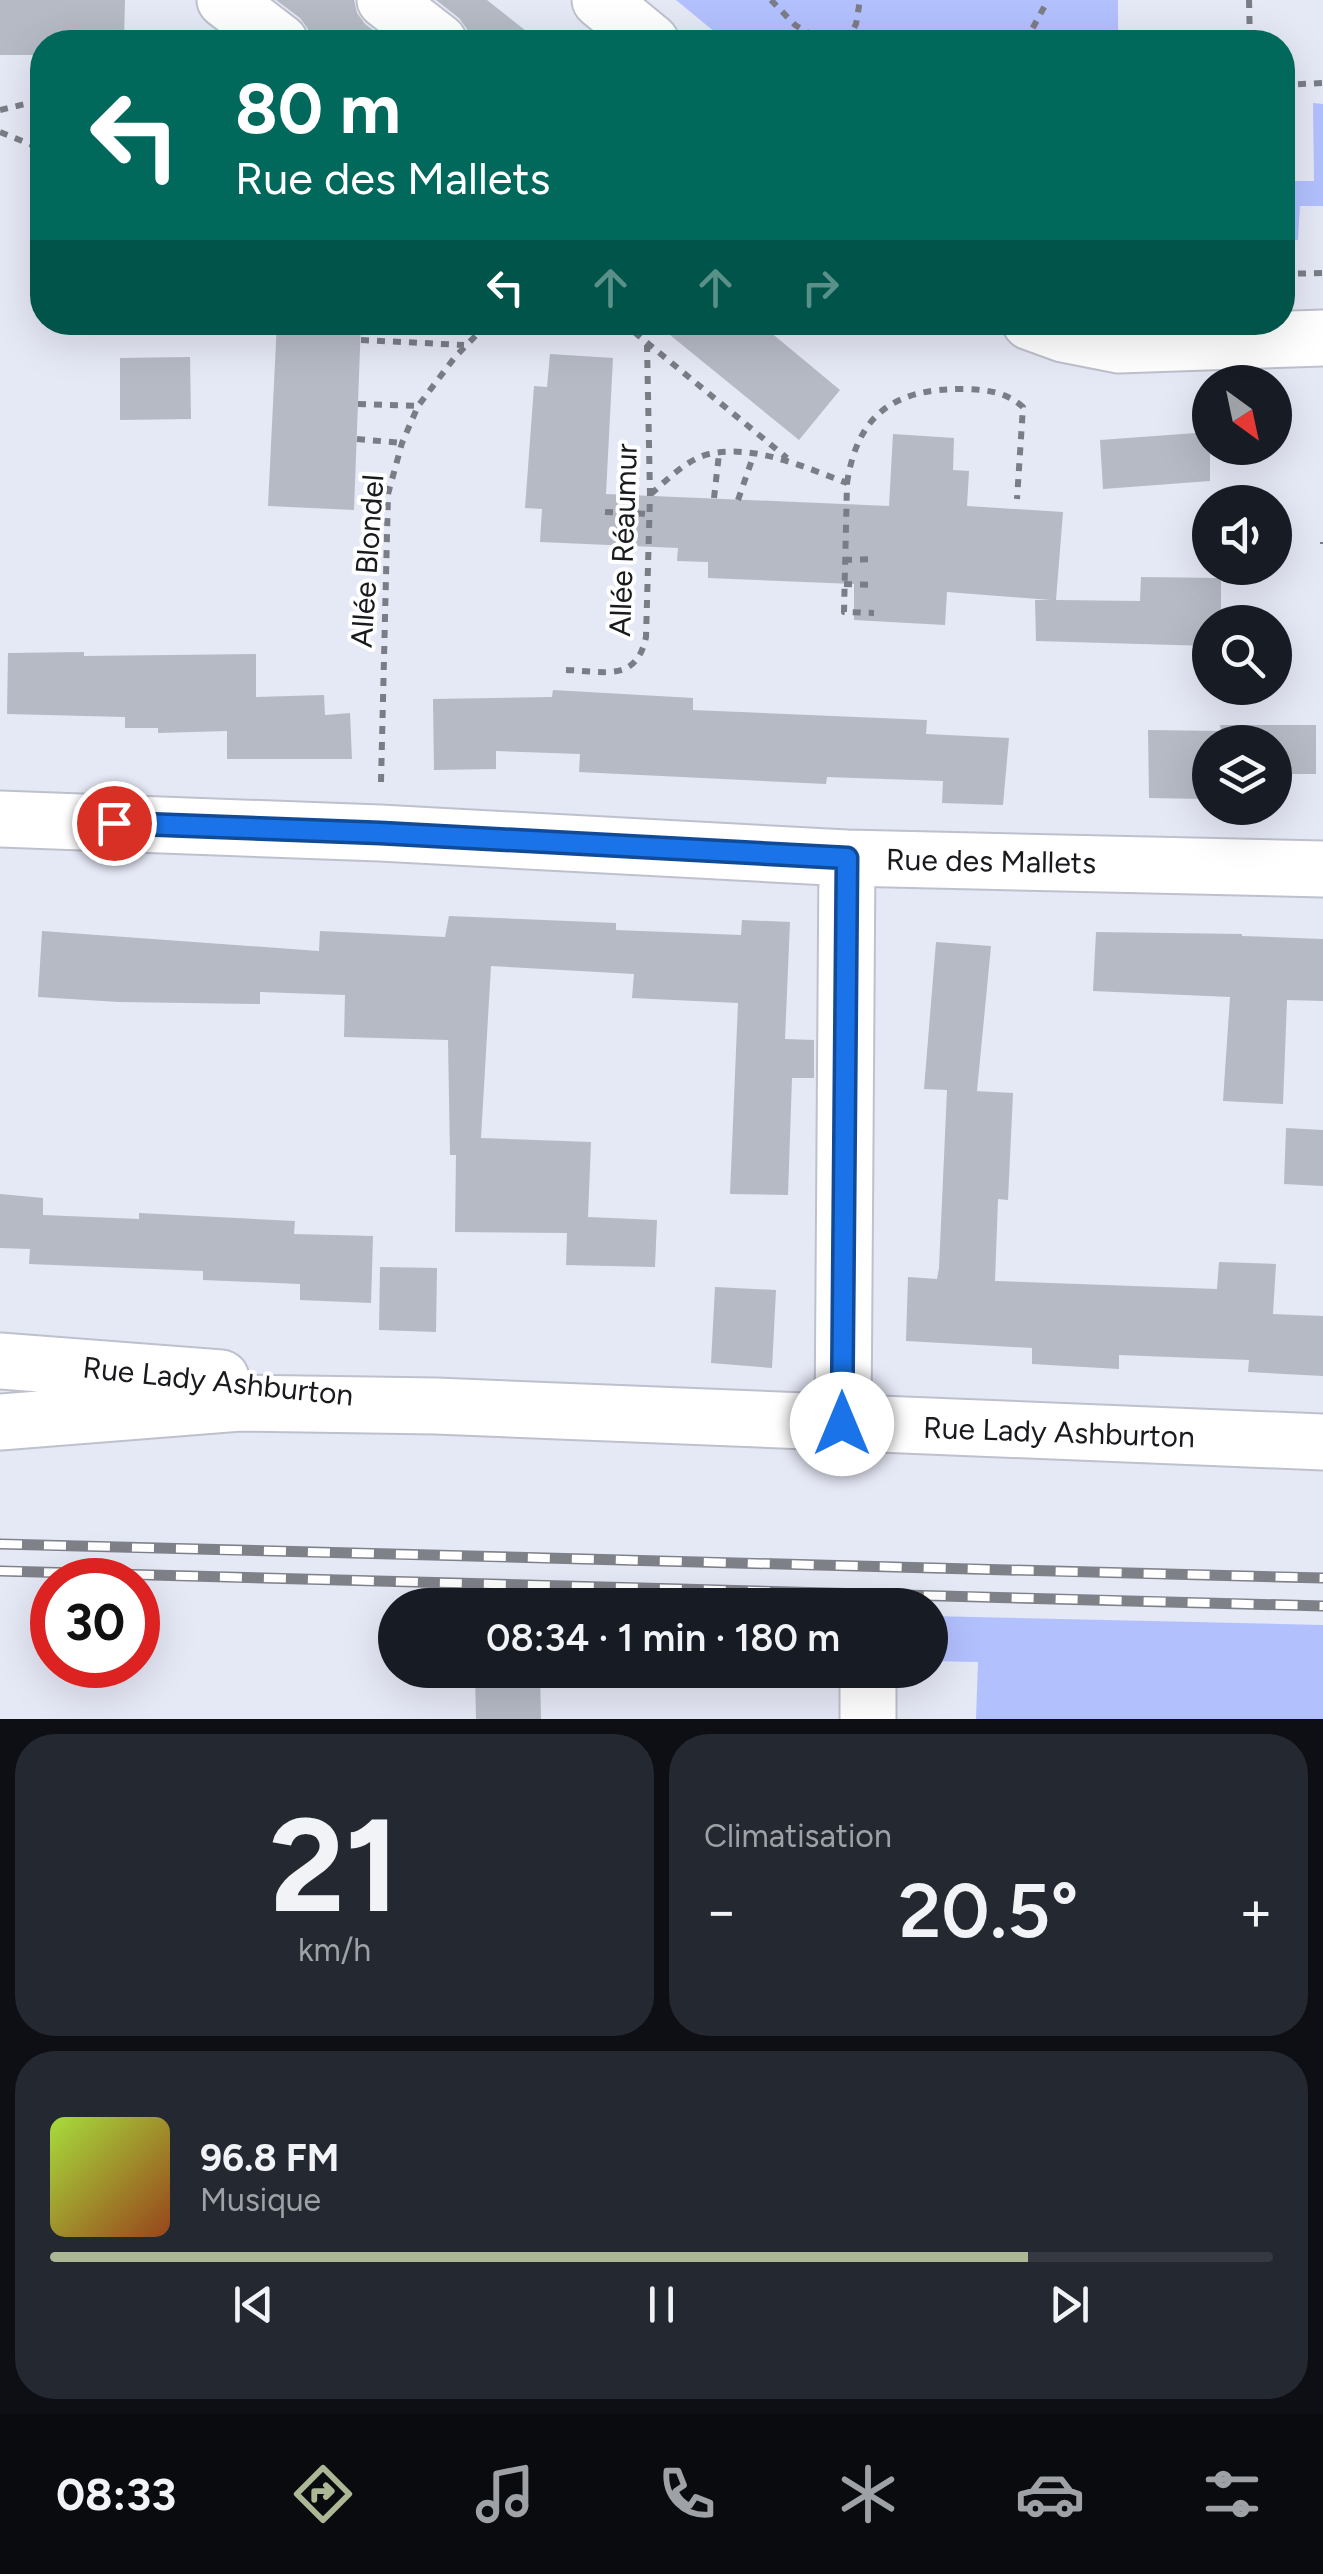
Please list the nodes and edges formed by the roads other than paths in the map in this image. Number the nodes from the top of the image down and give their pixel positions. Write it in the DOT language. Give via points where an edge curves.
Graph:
graph roads {
  1 [pos="225,0"];
  2 [pos="385,0"];
  3 [pos="600,0"];
  4 [pos="264,30"];
  5 [pos="424,30"];
  6 [pos="636,30"];
  7 [pos="1068,335"];
  8 [pos="1323,338"];
  9 [pos="0,818"];
  10 [pos="847,858"];
  11 [pos="1323,869"];
  12 [pos="0,1360"];
  13 [pos="436,1406"];
  14 [pos="0,1422"];
  15 [pos="842,1424"];
  16 [pos="1323,1442"];
  17 [pos="868,1688"];
  18 [pos="868,1719"];
  1 -- 4 [label="street"];
  2 -- 5 [label="street"];
  3 -- 6 [label="street"];
  7 -- 8 [label="street" via="1119,345"];
  9 -- 10 [label="street, Rue des Mallets"];
  10 -- 11 [label="street, Rue des Mallets"];
  10 -- 15 [label="street"];
  12 -- 13 [label="street, Rue Lady Ashburton" via="277,1383"];
  13 -- 14 [label="street, Rue Lady Ashburton" via="240,1403"];
  13 -- 15 [label="street, Rue Lady Ashburton"];
  15 -- 16 [label="street, Rue Lady Ashburton"];
  17 -- 18 [label="street"];
}
